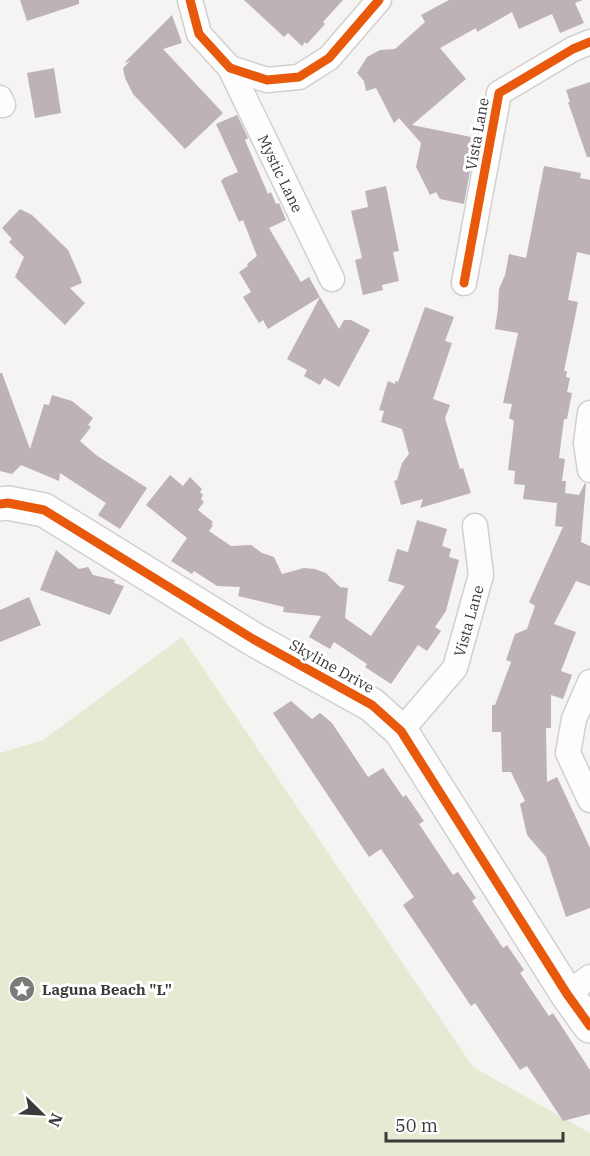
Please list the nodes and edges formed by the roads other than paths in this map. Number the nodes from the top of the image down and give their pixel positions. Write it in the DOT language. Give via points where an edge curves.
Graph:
graph roads {
  1 [pos="190,0"];
  2 [pos="379,0"];
  3 [pos="590,42"];
  4 [pos="230,68"];
  5 [pos="332,279"];
  6 [pos="465,283"];
  7 [pos="590,413"];
  8 [pos="590,470"];
  9 [pos="0,504"];
  10 [pos="475,526"];
  11 [pos="590,682"];
  12 [pos="401,731"];
  13 [pos="590,800"];
  14 [pos="579,985"];
  15 [pos="590,1026"];
  1 -- 4 [label="street" via="199,34"];
  2 -- 4 [label="street" via="329,58 299,77 267,80"];
  3 -- 6 [label="street, Vista Lane" via="499,93"];
  4 -- 5 [label="street, Mystic Lane"];
  7 -- 8 [label="street" via="586,442"];
  9 -- 12 [label="street, Skyline Drive" via="44,510 253,639 372,705"];
  10 -- 12 [label="street, Vista Lane" via="481,575 455,668"];
  11 -- 13 [label="street" via="574,719 568,753"];
  12 -- 14 [label="street, Skyline Drive"];
  14 -- 15 [label="street, Skyline Drive"];
}
